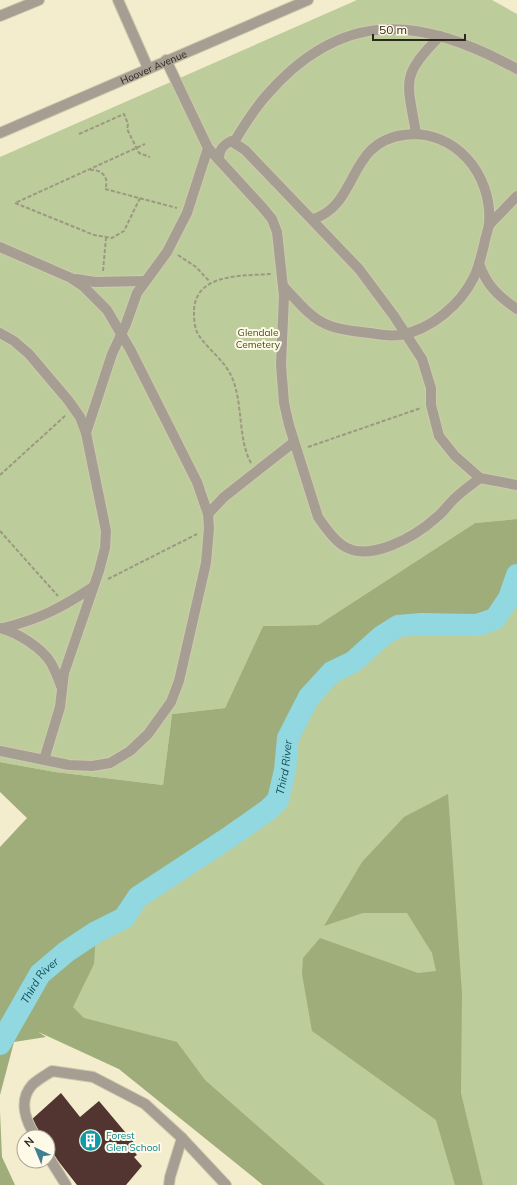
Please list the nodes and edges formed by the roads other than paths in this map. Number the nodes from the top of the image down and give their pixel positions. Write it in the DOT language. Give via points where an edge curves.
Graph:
graph roads {
  1 [pos="39,0"];
  2 [pos="118,0"];
  3 [pos="308,0"];
  4 [pos="0,16"];
  5 [pos="440,36"];
  6 [pos="166,60"];
  7 [pos="148,68"];
  8 [pos="517,69"];
  9 [pos="0,133"];
  10 [pos="416,133"];
  11 [pos="234,142"];
  12 [pos="208,148"];
  13 [pos="219,160"];
  14 [pos="517,196"];
  15 [pos="313,219"];
  16 [pos="489,225"];
  17 [pos="0,247"];
  18 [pos="479,263"];
  19 [pos="71,278"];
  20 [pos="144,281"];
  21 [pos="284,287"];
  22 [pos="517,309"];
  23 [pos="0,333"];
  24 [pos="121,334"];
  25 [pos="405,334"];
  26 [pos="86,433"];
  27 [pos="296,446"];
  28 [pos="480,478"];
  29 [pos="517,485"];
  30 [pos="208,514"];
  31 [pos="93,587"];
  32 [pos="1,628"];
  33 [pos="62,690"];
  34 [pos="0,750"];
  35 [pos="44,760"];
  36 [pos="31,1129"];
  37 [pos="182,1138"];
  38 [pos="56,1169"];
  39 [pos="66,1185"];
  40 [pos="170,1185"];
  41 [pos="226,1185"];
  1 -- 4 [label="street"];
  2 -- 7 [label="street"];
  3 -- 6 [label="street, Hoover Avenue"];
  5 -- 8 [label="street" via="493,56"];
  5 -- 10 [label="street" via="415,64 409,76 408,90"];
  5 -- 11 [label="street" via="399,28 345,38 322,48 282,78 264,98"];
  6 -- 7 [label="street, Hoover Avenue"];
  6 -- 12 [label="street"];
  7 -- 9 [label="street, Hoover Avenue"];
  10 -- 15 [label="street" via="388,138 376,146 361,160 338,203 327,213"];
  10 -- 16 [label="street" via="429,134 445,141 466,156 483,187"];
  11 -- 13 [label="street" via="224,145 219,152"];
  11 -- 15 [label="street"];
  12 -- 13 [label="street"];
  12 -- 20 [label="street" via="188,210 169,249"];
  13 -- 21 [label="street" via="272,219 277,232"];
  14 -- 16 [label="street"];
  15 -- 25 [label="street" via="379,294"];
  16 -- 18 [label="street"];
  17 -- 19 [label="street"];
  18 -- 22 [label="street" via="483,277 492,289"];
  18 -- 25 [label="street" via="474,278 451,308 426,326"];
  19 -- 20 [label="street" via="103,282"];
  19 -- 24 [label="street" via="94,295 107,310"];
  20 -- 24 [label="street"];
  21 -- 25 [label="street" via="310,316 321,323 348,331 390,336"];
  21 -- 27 [label="street" via="282,388"];
  23 -- 26 [label="street" via="29,354 74,408"];
  24 -- 26 [label="street"];
  24 -- 30 [label="street" via="198,482"];
  25 -- 28 [label="street" via="428,373 431,405 439,436 455,456"];
  26 -- 31 [label="street" via="106,530 105,548"];
  27 -- 28 [label="street" via="318,517 336,539 352,550 382,549 418,532"];
  27 -- 30 [label="street" via="256,471"];
  28 -- 29 [label="street"];
  30 -- 35 [label="street" via="206,563 179,681 171,702 160,719 130,751 110,763 92,766 69,765"];
  31 -- 32 [label="street" via="40,618"];
  31 -- 33 [label="street" via="64,673"];
  32 -- 33 [label="street" via="24,639 44,655 50,662"];
  33 -- 35 [label="street" via="60,707"];
  34 -- 35 [label="street"];
  36 -- 37 [label="street" via="23,1104 31,1086 52,1071 92,1077 145,1104"];
  37 -- 40 [label="street"];
  37 -- 41 [label="street"];
  38 -- 39 [label="street"];
}
